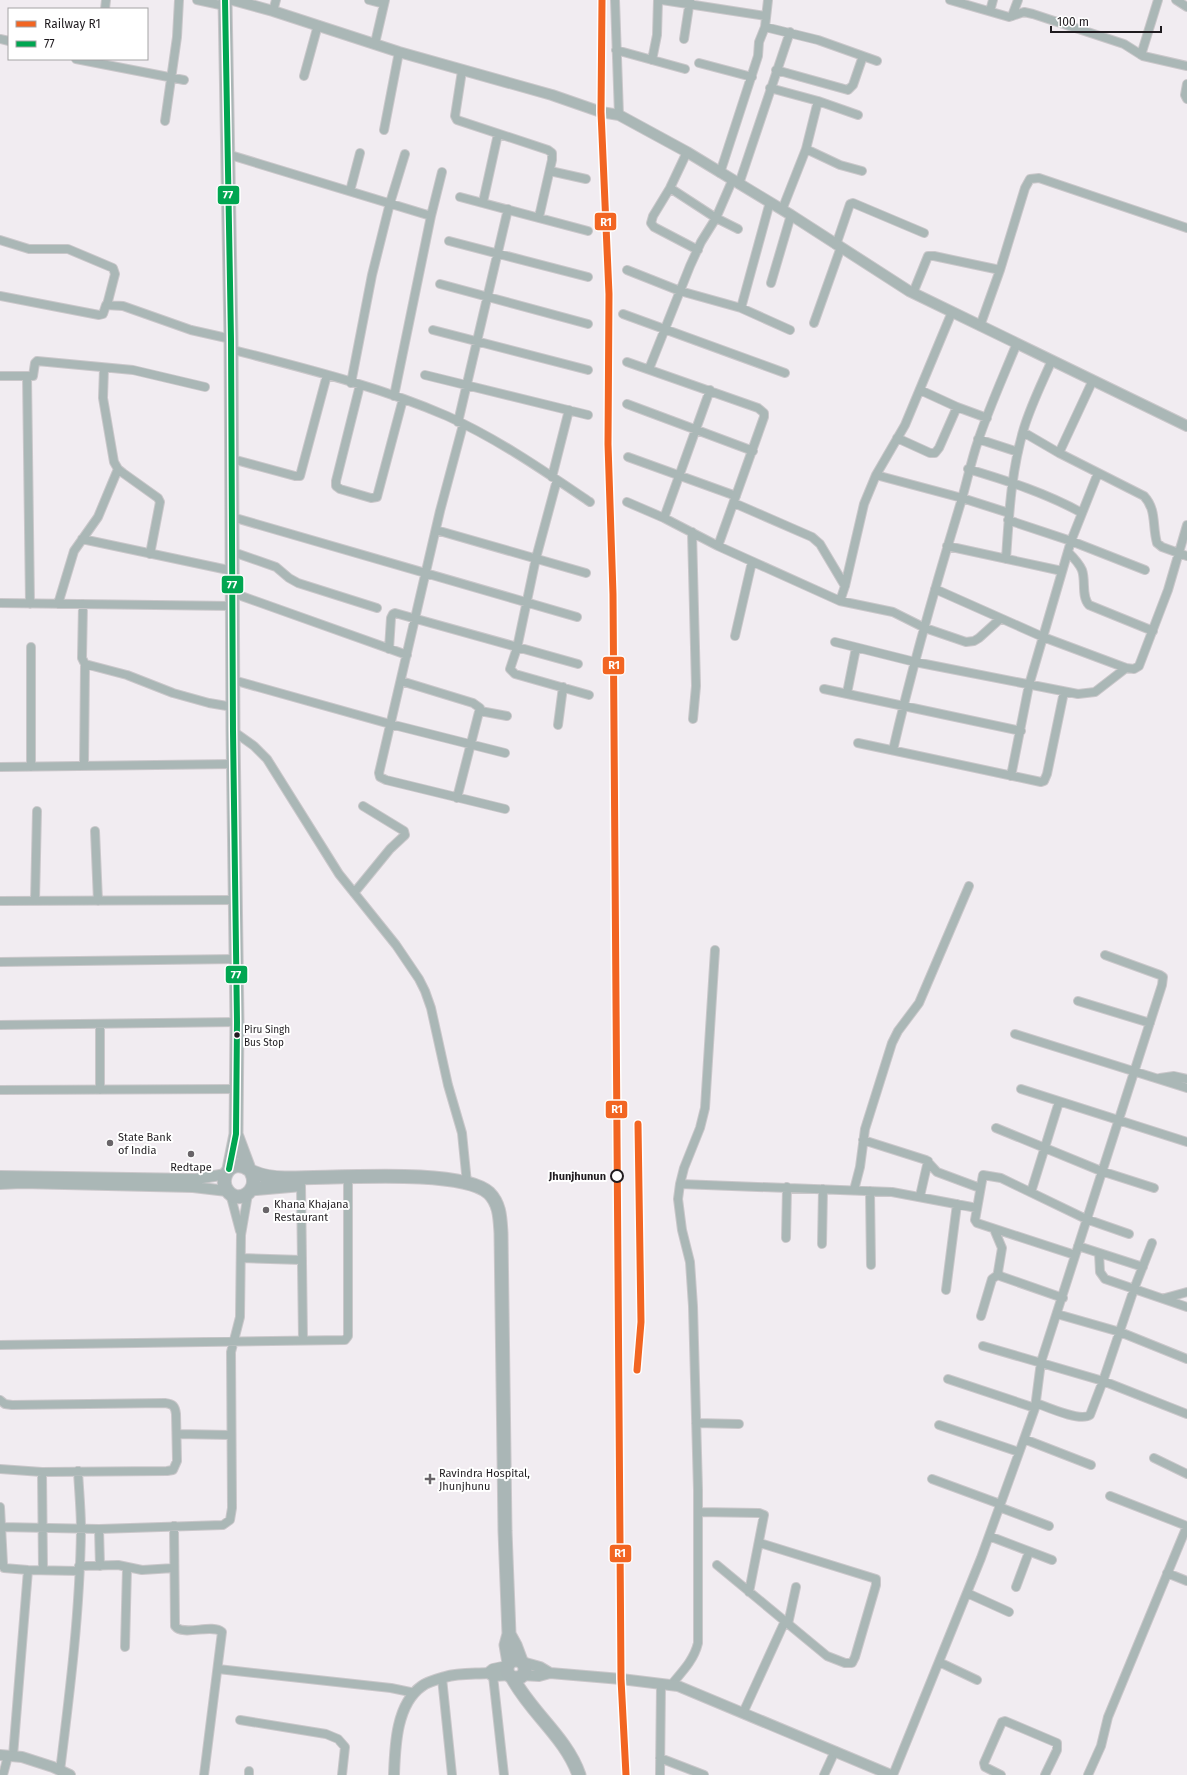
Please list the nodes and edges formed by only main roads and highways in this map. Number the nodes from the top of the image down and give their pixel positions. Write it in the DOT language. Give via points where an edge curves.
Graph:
graph roads {
  1 [pos="228,2"];
  2 [pos="236,1134"];
  3 [pos="250,1170"];
  4 [pos="227,1172"];
  5 [pos="445,1179"];
  6 [pos="250,1191"];
  7 [pos="579,1775"];
  1 -- 2 [label="main road" via="227,154 233,552"];
  2 -- 3 [label="main road"];
  2 -- 4 [label="main road"];
  3 -- 4 [label="main road" via="237,1166"];
  3 -- 5 [label="main road" via="278,1178 432,1176"];
  3 -- 6 [label="main road" via="254,1177"];
  4 -- 6 [label="main road" via="224,1180 229,1192 239,1196"];
  5 -- 6 [label="main road" via="433,1184 301,1185"];
  5 -- 7 [label="main road" via="478,1186 488,1192 496,1202 500,1220 509,1634 515,1645 515,1670 520,1692 564,1748"];
}
